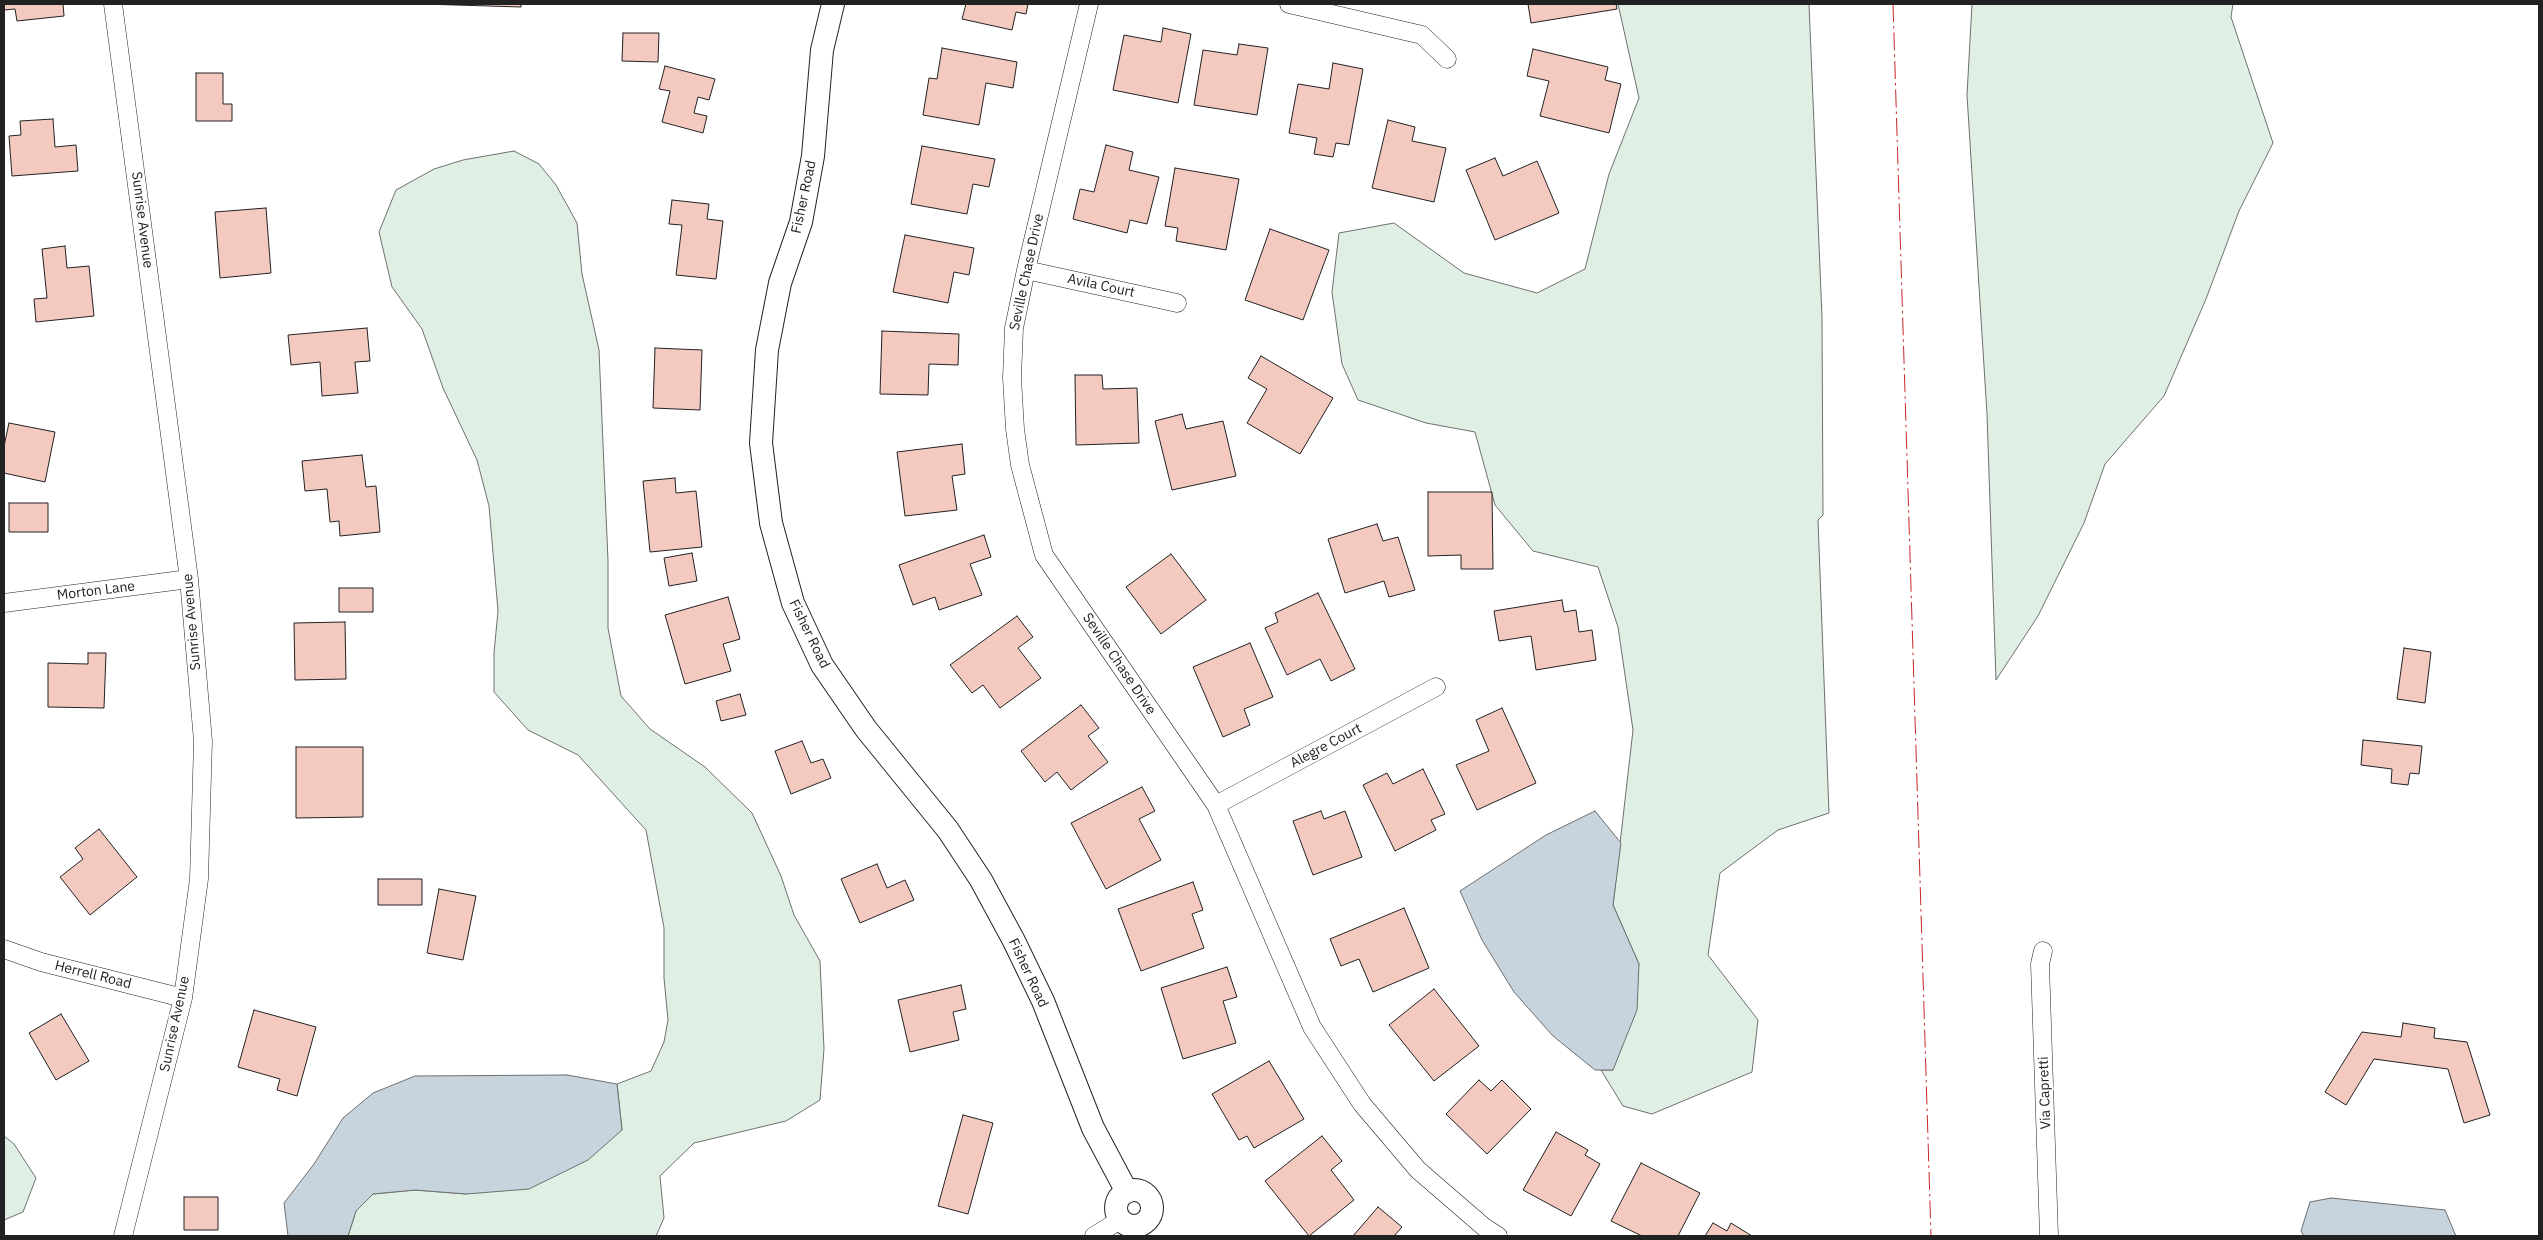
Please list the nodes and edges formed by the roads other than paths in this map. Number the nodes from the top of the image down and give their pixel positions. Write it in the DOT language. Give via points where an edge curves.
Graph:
graph roads {
  1 [pos="113,4"];
  2 [pos="833,4"];
  3 [pos="1089,4"];
  4 [pos="1289,4"];
  5 [pos="1447,59"];
  6 [pos="1026,270"];
  7 [pos="1177,303"];
  8 [pos="189,579"];
  9 [pos="4,603"];
  10 [pos="1436,687"];
  11 [pos="1216,805"];
  12 [pos="4,949"];
  13 [pos="2043,951"];
  14 [pos="183,998"];
  15 [pos="1127,1192"];
  16 [pos="1120,1220"];
  17 [pos="1149,1230"];
  18 [pos="123,1236"];
  19 [pos="1094,1236"];
  20 [pos="1498,1236"];
  21 [pos="2049,1236"];
  1 -- 8 [label="street, Sunrise Avenue"];
  2 -- 15 [label="street, Fisher Road" via="822,50 813,156 801,222 780,283 767,350 760,443 771,523 793,603 822,665 866,729 948,830 981,880 1043,1001 1093,1128"];
  3 -- 6 [label="street, Seville Chase Drive"];
  4 -- 5 [label="street" via="1422,35"];
  6 -- 7 [label="street, Avila Court"];
  6 -- 11 [label="street, Seville Chase Drive" via="1014,328 1012,378 1020,465 1044,555"];
  8 -- 9 [label="street, Morton Lane"];
  8 -- 14 [label="street, Sunrise Avenue" via="203,741 199,879"];
  10 -- 11 [label="street, Alegre Court"];
  11 -- 20 [label="street, Seville Chase Drive" via="1312,1027 1362,1104 1418,1170"];
  12 -- 14 [label="street, Herrell Road" via="41,962"];
  13 -- 21 [label="street, Via Capretti" via="2040,964"];
  14 -- 18 [label="street, Sunrise Avenue"];
  15 -- 16 [label="street" via="1117,1204"];
  15 -- 17 [label="street" via="1140,1191 1150,1198 1153,1210"];
  16 -- 17 [label="street"];
  16 -- 19 [label="street"];
}
